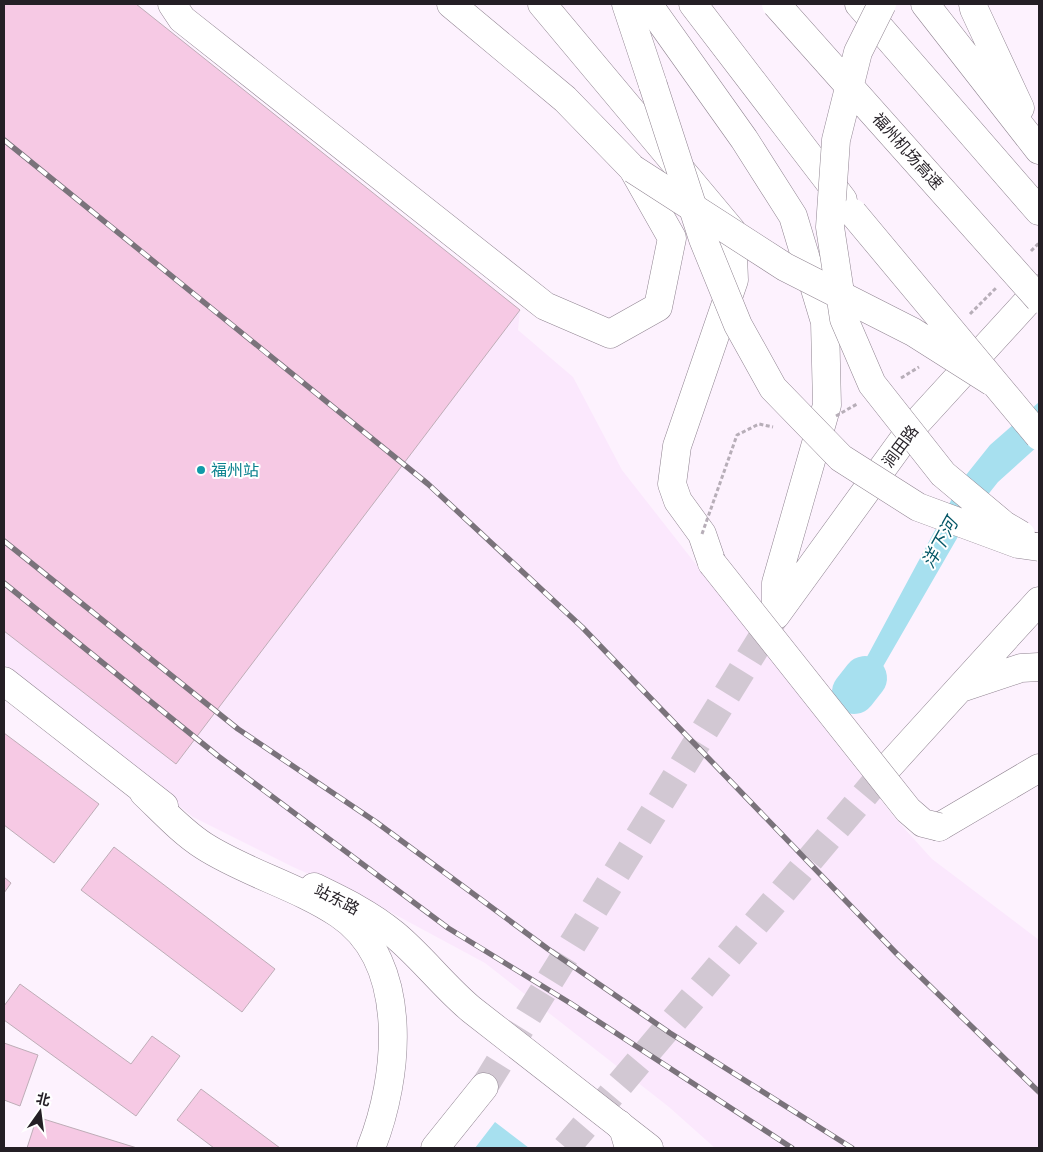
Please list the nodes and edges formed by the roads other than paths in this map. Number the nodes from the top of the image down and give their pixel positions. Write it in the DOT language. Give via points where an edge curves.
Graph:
graph roads {
  1 [pos="172,4"];
  2 [pos="451,4"];
  3 [pos="542,4"];
  4 [pos="626,4"];
  5 [pos="648,4"];
  6 [pos="693,4"];
  7 [pos="776,4"];
  8 [pos="859,4"];
  9 [pos="882,4"];
  10 [pos="925,4"];
  11 [pos="973,4"];
  12 [pos="1039,149"];
  13 [pos="633,169"];
  14 [pos="1039,211"];
  15 [pos="1039,289"];
  16 [pos="1039,299"];
  17 [pos="992,382"];
  18 [pos="1039,436"];
  19 [pos="1039,547"];
  20 [pos="1039,601"];
  21 [pos="1039,667"];
  22 [pos="4,681"];
  23 [pos="962,688"];
  24 [pos="889,766"];
  25 [pos="1039,768"];
  26 [pos="144,793"];
  27 [pos="484,1087"];
  28 [pos="624,1136"];
  29 [pos="371,1148"];
  30 [pos="435,1148"];
  31 [pos="649,1148"];
  1 -- 13 [label="main road" via="182,19 545,306 610,334 658,307 672,238"];
  2 -- 13 [label="main road" via="565,99"];
  3 -- 25 [label="main road, bridge" via="732,231 734,280 677,446 672,484 678,502 702,534 712,562 908,810 923,824 939,827"];
  4 -- 19 [label="main road, bridge" via="703,239 738,325 773,388 841,458 918,508 1018,544"];
  5 -- 15 [label="main road, 涧田路" via="794,216 825,322 827,405 776,583 776,615 911,429"];
  6 -- 17 [label="main road, bridge" via="853,213"];
  7 -- 16 [label="main road, 福州机场高速, bridge"];
  8 -- 14 [label="main road"];
  9 -- 19 [label="main road, bridge" via="858,52 836,140 830,227 844,319 872,384 943,474 1004,525"];
  10 -- 12 [label="main road"];
  11 -- 12 [label="main road"];
  13 -- 17 [label="main road, bridge" via="785,267 913,332"];
  17 -- 18 [label="main road, bridge"];
  20 -- 23 [label="main road"];
  21 -- 23 [label="main road" via="1021,668"];
  22 -- 26 [label="main road, 站东路"];
  23 -- 24 [label="main road"];
  26 -- 28 [label="main road, 站东路" via="214,838 352,905 380,923 411,950 446,988"];
  26 -- 29 [label="main road" via="205,847 338,913 370,945 386,981 393,1034 387,1088"];
  27 -- 30 [label="main road"];
  28 -- 31 [label="main road, 站东路"];
}
